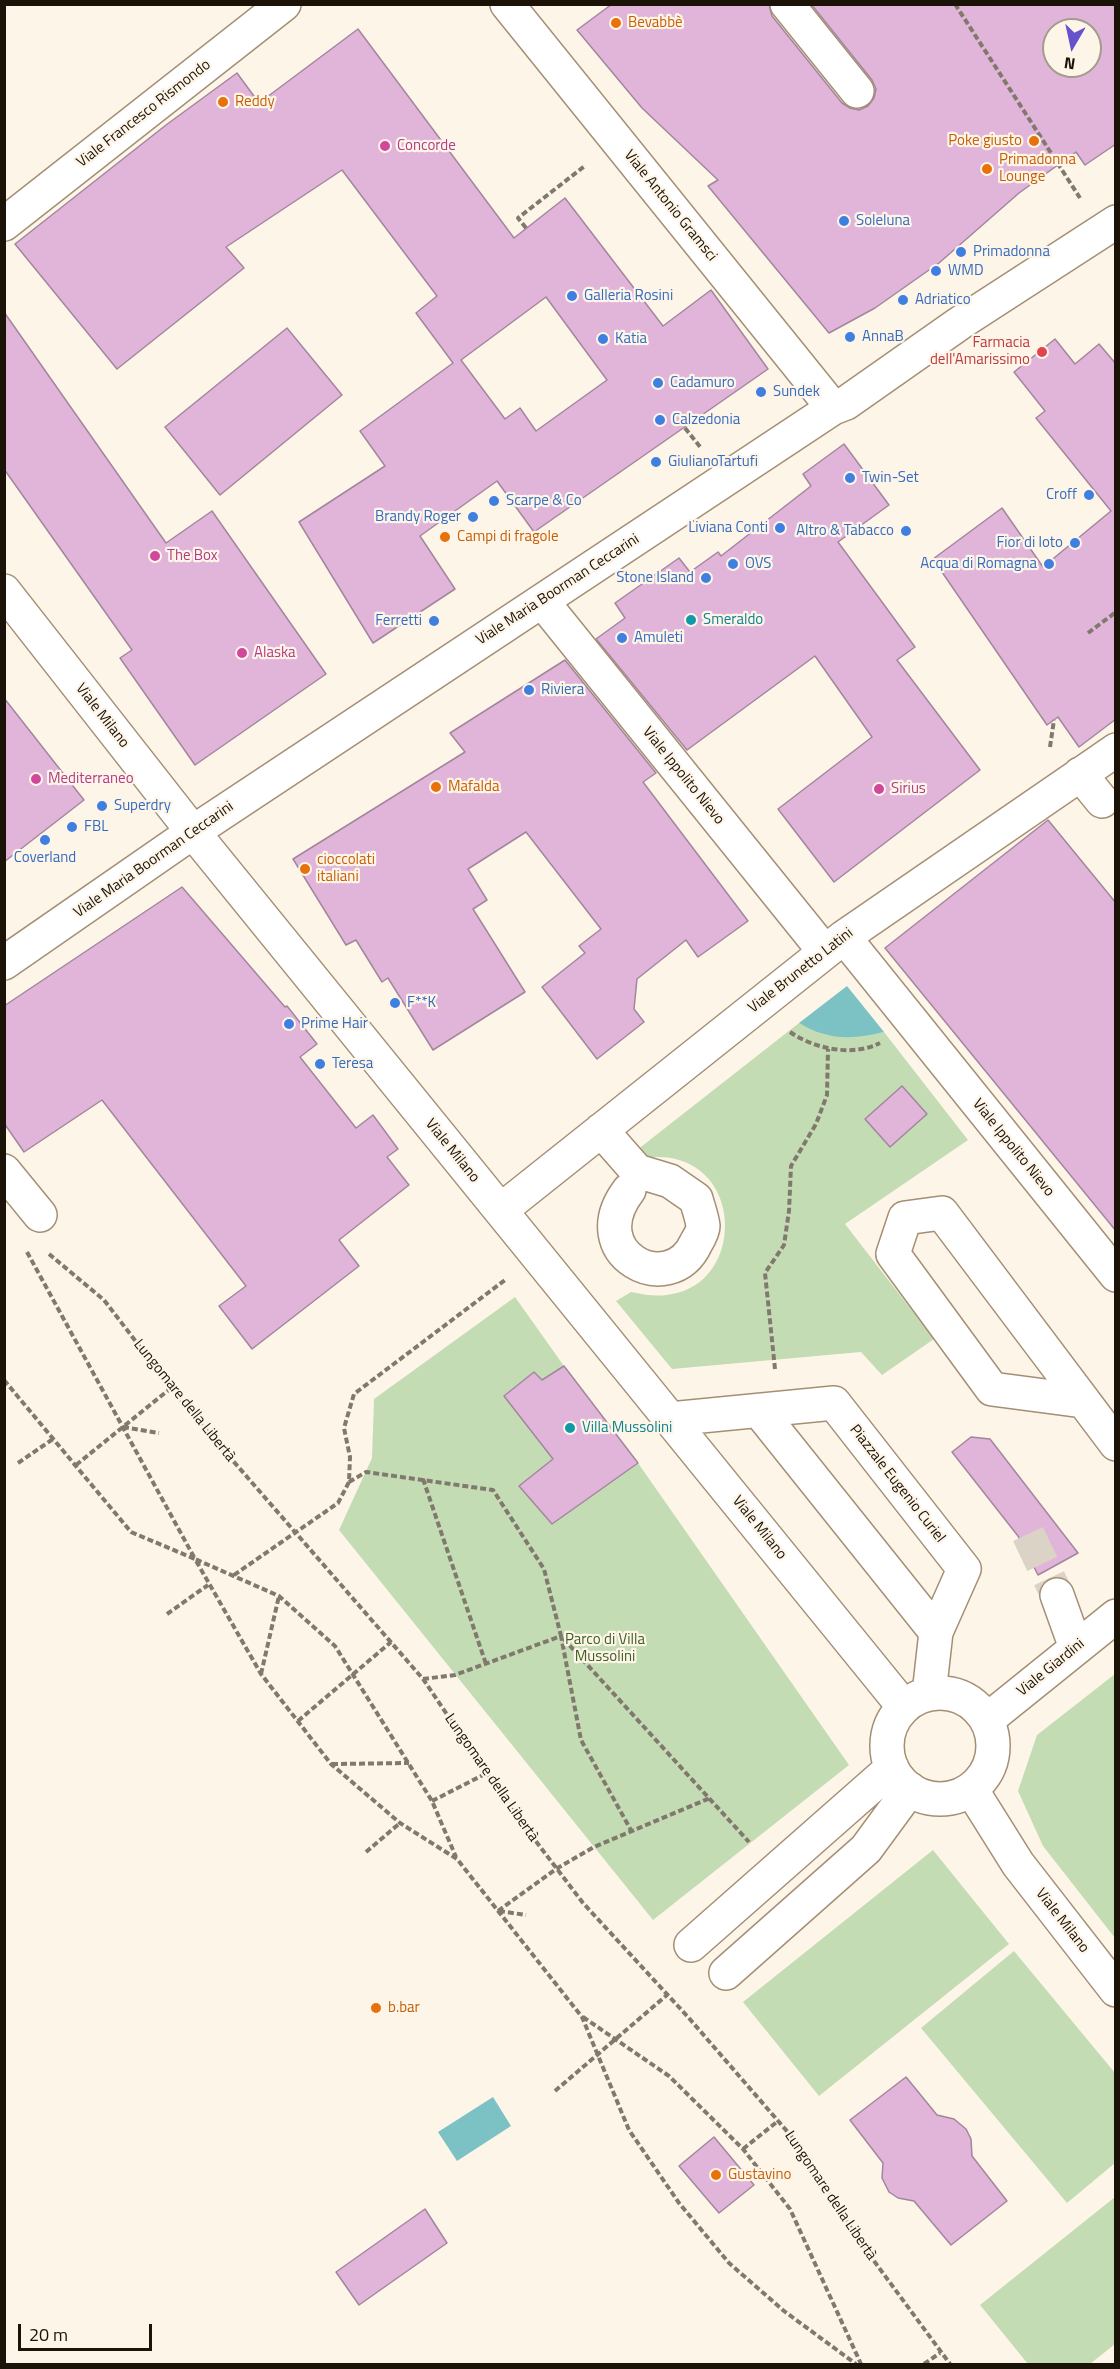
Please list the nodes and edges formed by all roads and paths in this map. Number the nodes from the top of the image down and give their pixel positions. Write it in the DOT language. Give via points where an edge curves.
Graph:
graph roads {
  1 [pos="284,4"];
  2 [pos="507,4"];
  3 [pos="787,4"];
  4 [pos="955,4"];
  5 [pos="857,91"];
  6 [pos="618,141"];
  7 [pos="4,224"];
  8 [pos="1109,227"];
  9 [pos="526,228"];
  10 [pos="833,408"];
  11 [pos="4,591"];
  12 [pos="542,601"];
  13 [pos="1116,612"];
  14 [pos="1088,633"];
  15 [pos="1116,750"];
  16 [pos="1080,774"];
  17 [pos="1102,801"];
  18 [pos="193,832"];
  19 [pos="834,944"];
  20 [pos="4,963"];
  21 [pos="758,1005"];
  22 [pos="914,1024"];
  23 [pos="828,1049"];
  24 [pos="601,1130"];
  25 [pos="4,1171"];
  26 [pos="629,1190"];
  27 [pos="501,1210"];
  28 [pos="40,1215"];
  29 [pos="44,1249"];
  30 [pos="26,1251"];
  31 [pos="537,1256"];
  32 [pos="1116,1275"];
  33 [pos="4,1380"];
  34 [pos="171,1388"];
  35 [pos="1083,1401"];
  36 [pos="770,1411"];
  37 [pos="670,1419"];
  38 [pos="123,1427"];
  39 [pos="159,1433"];
  40 [pos="53,1439"];
  41 [pos="1116,1444"];
  42 [pos="18,1463"];
  43 [pos="76,1466"];
  44 [pos="423,1479"];
  45 [pos="350,1482"];
  46 [pos="296,1532"];
  47 [pos="195,1559"];
  48 [pos="234,1575"];
  49 [pos="208,1585"];
  50 [pos="1057,1595"];
  51 [pos="279,1596"];
  52 [pos="167,1614"];
  53 [pos="1116,1616"];
  54 [pos="936,1632"];
  55 [pos="561,1636"];
  56 [pos="391,1642"];
  57 [pos="1076,1648"];
  58 [pos="486,1664"];
  59 [pos="261,1674"];
  60 [pos="354,1674"];
  61 [pos="423,1679"];
  62 [pos="916,1701"];
  63 [pos="987,1720"];
  64 [pos="298,1722"];
  65 [pos="409,1763"];
  66 [pos="331,1764"];
  67 [pos="487,1773"];
  68 [pos="901,1779"];
  69 [pos="971,1789"];
  70 [pos="710,1798"];
  71 [pos="432,1801"];
  72 [pos="400,1823"];
  73 [pos="632,1832"];
  74 [pos="366,1852"];
  75 [pos="457,1858"];
  76 [pos="556,1869"];
  77 [pos="774,1872"];
  78 [pos="498,1911"];
  79 [pos="526,1915"];
  80 [pos="691,1945"];
  81 [pos="726,1973"];
  82 [pos="1116,1990"];
  83 [pos="668,1995"];
  84 [pos="582,2017"];
  85 [pos="615,2039"];
  86 [pos="597,2054"];
  87 [pos="555,2091"];
  88 [pos="778,2121"];
  89 [pos="743,2149"];
  90 [pos="940,2353"];
  91 [pos="856,2364"];
  92 [pos="861,2364"];
  93 [pos="924,2364"];
  94 [pos="950,2364"];
  1 -- 7 [label="street, Viale Francesco Rismondo"];
  2 -- 6 [label="street, Viale Antonio Gramsci"];
  3 -- 5 [label="street"];
  4 -- 8 [label="path"];
  6 -- 9 [label="path" via="518,218"];
  6 -- 10 [label="street, Viale Antonio Gramsci"];
  8 -- 10 [label="street, Viale Maria Boorman Ceccarini"];
  10 -- 12 [label="street, Viale Maria Boorman Ceccarini"];
  11 -- 18 [label="street, Viale Milano"];
  12 -- 18 [label="street, Viale Maria Boorman Ceccarini"];
  12 -- 19 [label="street, Viale Ippolito Nievo"];
  13 -- 14 [label="path"];
  15 -- 16 [label="street, Viale Brunetto Latini"];
  16 -- 17 [label="street"];
  16 -- 19 [label="street, Viale Brunetto Latini"];
  18 -- 20 [label="street, Viale Maria Boorman Ceccarini"];
  18 -- 27 [label="street, Viale Milano"];
  19 -- 21 [label="street, Viale Brunetto Latini"];
  19 -- 22 [label="street, Viale Ippolito Nievo"];
  21 -- 23 [label="path" via="774,1022 802,1040"];
  21 -- 24 [label="street, Viale Brunetto Latini"];
  22 -- 23 [label="path" via="876,1045 854,1050"];
  22 -- 32 [label="street, Viale Ippolito Nievo"];
  23 -- 36 [label="path" via="827,1095 816,1124 791,1166 784,1245 765,1273"];
  24 -- 26 [label="street" via="637,1171 670,1181 696,1199 703,1228 690,1258 668,1269 638,1265 619,1248 613,1222 617,1206"];
  24 -- 27 [label="street, Viale Brunetto Latini"];
  25 -- 28 [label="street"];
  27 -- 31 [label="street, Viale Milano"];
  29 -- 34 [label="path, Lungomare della Libertà" via="104,1300"];
  30 -- 38 [label="path"];
  31 -- 37 [label="street, Viale Milano"];
  31 -- 45 [label="path" via="354,1394 344,1428"];
  33 -- 40 [label="path"];
  34 -- 38 [label="path"];
  34 -- 46 [label="path, Lungomare della Libertà"];
  35 -- 35 [label="street" via="942,1213 905,1218 893,1254 992,1389"];
  35 -- 41 [label="street"];
  36 -- 37 [label="street, Piazzale Eugenio Curiel"];
  36 -- 54 [label="street"];
  36 -- 54 [label="street, Piazzale Eugenio Curiel" via="834,1403 964,1569"];
  37 -- 62 [label="street, Viale Milano"];
  38 -- 39 [label="path"];
  38 -- 43 [label="path"];
  38 -- 47 [label="path"];
  40 -- 42 [label="path"];
  40 -- 43 [label="path"];
  43 -- 47 [label="path" via="130,1532"];
  44 -- 45 [label="path" via="366,1472"];
  44 -- 55 [label="path" via="493,1490 544,1569"];
  44 -- 58 [label="path"];
  45 -- 46 [label="path" via="338,1503"];
  46 -- 48 [label="path"];
  46 -- 56 [label="path, Lungomare della Libertà"];
  47 -- 48 [label="path"];
  47 -- 49 [label="path"];
  48 -- 51 [label="path"];
  49 -- 52 [label="path"];
  49 -- 59 [label="path"];
  50 -- 57 [label="street"];
  51 -- 59 [label="path"];
  51 -- 60 [label="path" via="335,1646"];
  53 -- 57 [label="street, Viale Giardini"];
  54 -- 62 [label="street, Piazzale Eugenio Curiel"];
  55 -- 58 [label="path"];
  55 -- 70 [label="path"];
  55 -- 73 [label="path" via="581,1740"];
  56 -- 60 [label="path"];
  56 -- 61 [label="path, Lungomare della Libertà"];
  57 -- 63 [label="street, Viale Giardini"];
  58 -- 61 [label="path" via="455,1675"];
  59 -- 64 [label="path"];
  60 -- 64 [label="path"];
  60 -- 65 [label="path"];
  61 -- 67 [label="path, Lungomare della Libertà"];
  62 -- 63 [label="street" via="946,1692 976,1706"];
  62 -- 68 [label="street" via="894,1720 888,1736 888,1752"];
  63 -- 69 [label="street" via="992,1732 992,1758 988,1770"];
  64 -- 66 [label="path"];
  65 -- 66 [label="path"];
  65 -- 71 [label="path"];
  66 -- 72 [label="path"];
  67 -- 71 [label="path"];
  67 -- 76 [label="path, Lungomare della Libertà"];
  68 -- 69 [label="street" via="924,1796 940,1799"];
  68 -- 77 [label="street"];
  68 -- 81 [label="street" via="866,1849"];
  69 -- 82 [label="street, Viale Milano" via="1017,1864"];
  70 -- 73 [label="path"];
  70 -- 77 [label="path"];
  71 -- 75 [label="path"];
  72 -- 74 [label="path"];
  72 -- 75 [label="path"];
  73 -- 76 [label="path" via="594,1847"];
  75 -- 78 [label="path"];
  76 -- 78 [label="path"];
  76 -- 83 [label="path, Lungomare della Libertà"];
  77 -- 80 [label="street"];
  78 -- 79 [label="path"];
  78 -- 84 [label="path"];
  83 -- 85 [label="path"];
  83 -- 88 [label="path, Lungomare della Libertà"];
  84 -- 85 [label="path"];
  84 -- 86 [label="path"];
  85 -- 86 [label="path"];
  85 -- 89 [label="path" via="669,2076"];
  86 -- 87 [label="path"];
  86 -- 91 [label="path" via="629,2130 679,2203 729,2263 784,2311"];
  88 -- 89 [label="path"];
  88 -- 90 [label="path, Lungomare della Libertà"];
  89 -- 92 [label="path" via="790,2209"];
  90 -- 93 [label="path"];
  90 -- 94 [label="path, Lungomare della Libertà"];
}
